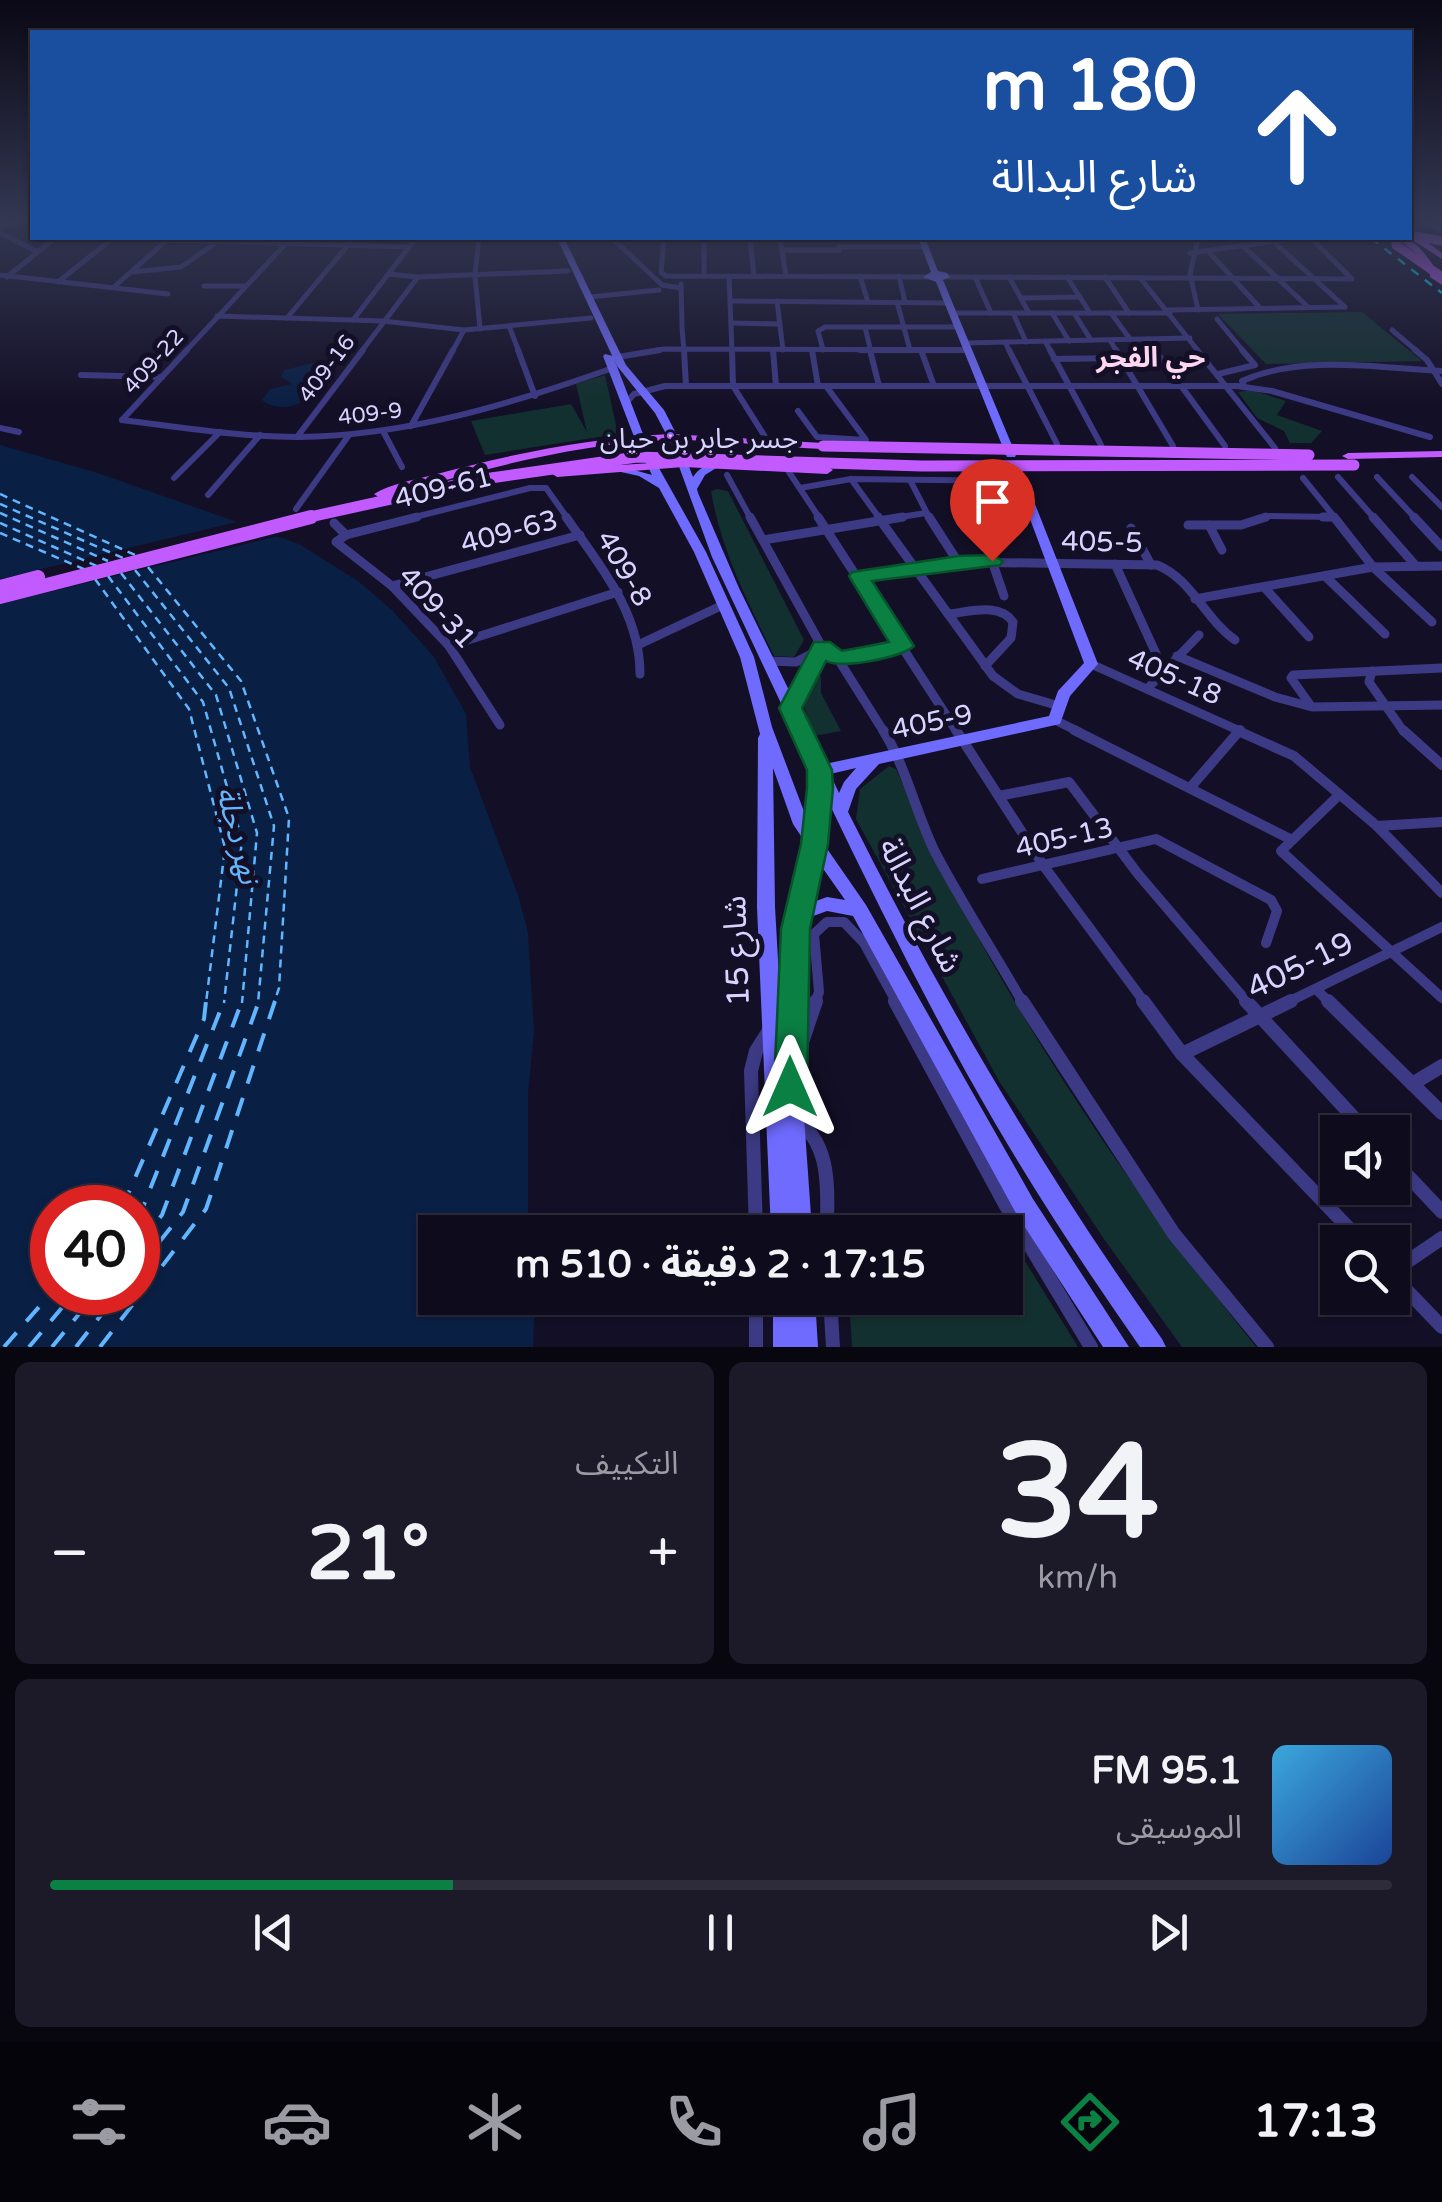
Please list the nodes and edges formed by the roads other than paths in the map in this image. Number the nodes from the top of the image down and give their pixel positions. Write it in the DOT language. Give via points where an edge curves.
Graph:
graph roads {
  1 [pos="68,283"];
  2 [pos="119,283"];
  3 [pos="249,283"];
  4 [pos="316,283"];
  5 [pos="382,283"];
  6 [pos="413,283"];
  7 [pos="476,283"];
  8 [pos="574,283"];
  9 [pos="583,283"];
  10 [pos="660,283"];
  11 [pos="681,283"];
  12 [pos="730,283"];
  13 [pos="771,283"];
  14 [pos="803,283"];
  15 [pos="862,283"];
  16 [pos="900,283"];
  17 [pos="940,283"];
  18 [pos="978,283"];
  19 [pos="1012,283"];
  20 [pos="1071,283"];
  21 [pos="1109,283"];
  22 [pos="1147,283"];
  23 [pos="1190,283"];
  24 [pos="1235,283"];
  25 [pos="1284,283"];
  26 [pos="1319,283"];
  27 [pos="204,286"];
  28 [pos="246,286"];
  29 [pos="114,287"];
  30 [pos="681,288"];
  31 [pos="659,290"];
  32 [pos="805,292"];
  33 [pos="168,294"];
  34 [pos="590,297"];
  35 [pos="1020,298"];
  36 [pos="1080,298"];
  37 [pos="731,301"];
  38 [pos="774,301"];
  39 [pos="868,302"];
  40 [pos="901,302"];
  41 [pos="1308,307"];
  42 [pos="950,308"];
  43 [pos="1260,308"];
  44 [pos="1198,310"];
  45 [pos="992,312"];
  46 [pos="1169,312"];
  47 [pos="1013,313"];
  48 [pos="1029,313"];
  49 [pos="1052,313"];
  50 [pos="1074,313"];
  51 [pos="1090,313"];
  52 [pos="1111,313"];
  53 [pos="1129,313"];
  54 [pos="217,316"];
  55 [pos="286,318"];
  56 [pos="590,318"];
  57 [pos="353,320"];
  58 [pos="1217,320"];
  59 [pos="383,321"];
  60 [pos="732,324"];
  61 [pos="780,324"];
  62 [pos="509,326"];
  63 [pos="864,327"];
  64 [pos="904,327"];
  65 [pos="958,327"];
  66 [pos="480,328"];
  67 [pos="464,330"];
  68 [pos="1392,330"];
  69 [pos="1190,338"];
  70 [pos="1130,339"];
  71 [pos="1147,339"];
  72 [pos="1091,340"];
  73 [pos="1110,340"];
  74 [pos="1045,341"];
  75 [pos="1069,341"];
  76 [pos="1005,342"];
  77 [pos="1026,342"];
  78 [pos="966,346"];
  79 [pos="773,350"];
  80 [pos="783,350"];
  81 [pos="812,350"];
  82 [pos="823,350"];
  83 [pos="870,350"];
  84 [pos="910,350"];
  85 [pos="921,350"];
  86 [pos="684,351"];
  87 [pos="731,351"];
  88 [pos="1054,358"];
  89 [pos="1121,358"];
  90 [pos="616,362"];
  91 [pos="1431,370"];
  92 [pos="1442,371"];
  93 [pos="82,374"];
  94 [pos="1218,374"];
  95 [pos="162,376"];
  96 [pos="633,380"];
  97 [pos="1442,384"];
  98 [pos="1137,385"];
  99 [pos="1181,385"];
  100 [pos="665,386"];
  101 [pos="686,386"];
  102 [pos="733,386"];
  103 [pos="776,386"];
  104 [pos="822,386"];
  105 [pos="879,386"];
  106 [pos="934,386"];
  107 [pos="982,386"];
  108 [pos="1028,386"];
  109 [pos="1069,386"];
  110 [pos="1226,386"];
  111 [pos="1244,386"];
  112 [pos="642,390"];
  113 [pos="535,396"];
  114 [pos="627,402"];
  115 [pos="798,411"];
  116 [pos="122,420"];
  117 [pos="410,426"];
  118 [pos="0,428"];
  119 [pos="383,431"];
  120 [pos="19,432"];
  121 [pos="220,432"];
  122 [pos="260,435"];
  123 [pos="349,435"];
  124 [pos="297,437"];
  125 [pos="1430,437"];
  126 [pos="641,443"];
  127 [pos="769,444"];
  128 [pos="1058,444"];
  129 [pos="1101,445"];
  130 [pos="1173,446"];
  131 [pos="1225,446"];
  132 [pos="1275,448"];
  133 [pos="680,452"];
  134 [pos="1442,454"];
  135 [pos="1011,455"];
  136 [pos="1351,460"];
  137 [pos="651,463"];
  138 [pos="1442,464"];
  139 [pos="716,465"];
  140 [pos="402,468"];
  141 [pos="610,468"];
  142 [pos="787,468"];
  143 [pos="727,475"];
  144 [pos="1020,476"];
  145 [pos="1338,477"];
  146 [pos="1412,477"];
  147 [pos="174,478"];
  148 [pos="1303,478"];
  149 [pos="1377,478"];
  150 [pos="852,480"];
  151 [pos="910,480"];
  152 [pos="966,480"];
  153 [pos="666,488"];
  154 [pos="800,488"];
  155 [pos="691,489"];
  156 [pos="550,491"];
  157 [pos="208,495"];
  158 [pos="382,498"];
  159 [pos="1442,507"];
  160 [pos="296,509"];
  161 [pos="926,514"];
  162 [pos="1334,517"];
  163 [pos="878,521"];
  164 [pos="334,523"];
  165 [pos="1188,525"];
  166 [pos="1209,525"];
  167 [pos="1131,528"];
  168 [pos="827,530"];
  169 [pos="346,535"];
  170 [pos="580,535"];
  171 [pos="763,540"];
  172 [pos="1442,547"];
  173 [pos="1222,550"];
  174 [pos="992,561"];
  175 [pos="958,562"];
  176 [pos="1051,563"];
  177 [pos="1115,564"];
  178 [pos="1151,565"];
  179 [pos="1416,566"];
  180 [pos="915,568"];
  181 [pos="1372,568"];
  182 [pos="1439,568"];
  183 [pos="859,576"];
  184 [pos="1325,576"];
  185 [pos="0,586"];
  186 [pos="392,586"];
  187 [pos="1264,587"];
  188 [pos="618,592"];
  189 [pos="1004,596"];
  190 [pos="0,598"];
  191 [pos="1196,599"];
  192 [pos="725,604"];
  193 [pos="948,614"];
  194 [pos="1432,622"];
  195 [pos="1385,634"];
  196 [pos="1199,635"];
  197 [pos="1309,638"];
  198 [pos="1235,640"];
  199 [pos="640,644"];
  200 [pos="449,646"];
  201 [pos="902,646"];
  202 [pos="822,647"];
  203 [pos="1176,656"];
  204 [pos="838,659"];
  205 [pos="768,661"];
  206 [pos="1092,664"];
  207 [pos="985,666"];
  208 [pos="1442,668"];
  209 [pos="1163,669"];
  210 [pos="1372,670"];
  211 [pos="640,674"];
  212 [pos="1147,688"];
  213 [pos="1442,704"];
  214 [pos="1384,706"];
  215 [pos="790,708"];
  216 [pos="1312,708"];
  217 [pos="1057,713"];
  218 [pos="500,725"];
  219 [pos="765,727"];
  220 [pos="1240,730"];
  221 [pos="963,740"];
  222 [pos="898,754"];
  223 [pos="875,759"];
  224 [pos="1441,762"];
  225 [pos="819,770"];
  226 [pos="1190,788"];
  227 [pos="1340,795"];
  228 [pos="999,796"];
  229 [pos="840,813"];
  230 [pos="1442,822"];
  231 [pos="1377,826"];
  232 [pos="1292,840"];
  233 [pos="815,844"];
  234 [pos="1116,848"];
  235 [pos="1043,865"];
  236 [pos="982,879"];
  237 [pos="1442,893"];
  238 [pos="860,910"];
  239 [pos="797,914"];
  240 [pos="1442,926"];
  241 [pos="1266,943"];
  242 [pos="1390,952"];
  243 [pos="1316,988"];
  244 [pos="1442,998"];
  245 [pos="1258,1017"];
  246 [pos="781,1027"];
  247 [pos="1182,1054"];
  248 [pos="1442,1066"];
  249 [pos="1412,1084"];
  250 [pos="790,1087"];
  251 [pos="1442,1112"];
  252 [pos="1351,1115"];
  253 [pos="786,1122"];
  254 [pos="753,1127"];
  255 [pos="1410,1179"];
  256 [pos="791,1202"];
  257 [pos="1442,1212"];
  258 [pos="756,1215"];
  259 [pos="787,1215"];
  260 [pos="795,1215"];
  261 [pos="826,1215"];
  262 [pos="1346,1225"];
  263 [pos="1442,1238"];
  264 [pos="1410,1260"];
  265 [pos="1410,1292"];
  266 [pos="756,1315"];
  267 [pos="784,1315"];
  268 [pos="805,1315"];
  269 [pos="831,1315"];
  270 [pos="1442,1326"];
  271 [pos="756,1347"];
  272 [pos="785,1347"];
  273 [pos="806,1347"];
  274 [pos="833,1347"];
  275 [pos="1091,1347"];
  276 [pos="1117,1347"];
  277 [pos="1154,1347"];
  278 [pos="1267,1347"];
  1 -- 29 [label="street"];
  2 -- 29 [label="street"];
  3 -- 28 [label="street, 409-22"];
  4 -- 55 [label="street"];
  5 -- 57 [label="street"];
  6 -- 59 [label="street, 409-16"];
  7 -- 66 [label="street"];
  8 -- 56 [label="main road"];
  9 -- 34 [label="main road"];
  10 -- 30 [label="street"];
  11 -- 30 [label="street"];
  12 -- 37 [label="street"];
  13 -- 38 [label="street"];
  14 -- 32 [label="street"];
  15 -- 39 [label="street"];
  16 -- 40 [label="street"];
  17 -- 42 [label="main road"];
  18 -- 45 [label="street"];
  19 -- 35 [label="street"];
  20 -- 36 [label="street"];
  21 -- 53 [label="street"];
  22 -- 46 [label="street"];
  23 -- 44 [label="street"];
  24 -- 43 [label="street"];
  25 -- 41 [label="street"];
  26 -- 41 [label="street" via="1345,306"];
  27 -- 28 [label="street"];
  28 -- 54 [label="street, 409-22"];
  29 -- 33 [label="street"];
  30 -- 86 [label="street"];
  31 -- 34 [label="street"];
  34 -- 90 [label="main road"];
  35 -- 36 [label="street"];
  35 -- 48 [label="street"];
  36 -- 51 [label="street"];
  37 -- 38 [label="street"];
  37 -- 60 [label="street"];
  38 -- 39 [label="street"];
  38 -- 61 [label="street"];
  39 -- 40 [label="street"];
  40 -- 42 [label="street"];
  40 -- 64 [label="street"];
  41 -- 43 [label="street"];
  42 -- 45 [label="street"];
  42 -- 65 [label="main road"];
  43 -- 44 [label="street"];
  44 -- 46 [label="street"];
  45 -- 47 [label="street"];
  46 -- 53 [label="street"];
  46 -- 69 [label="street"];
  47 -- 48 [label="street"];
  47 -- 77 [label="street"];
  48 -- 49 [label="street"];
  49 -- 50 [label="street"];
  49 -- 75 [label="street"];
  50 -- 51 [label="street"];
  50 -- 72 [label="street"];
  51 -- 52 [label="street"];
  52 -- 53 [label="street"];
  52 -- 70 [label="street"];
  54 -- 55 [label="street"];
  54 -- 95 [label="street, 409-22"];
  55 -- 57 [label="street"];
  56 -- 62 [label="street"];
  56 -- 90 [label="main road"];
  57 -- 59 [label="street"];
  58 -- 94 [label="street" via="1255,365"];
  59 -- 67 [label="street"];
  59 -- 124 [label="street, 409-16"];
  60 -- 61 [label="street"];
  60 -- 87 [label="street"];
  61 -- 80 [label="street"];
  62 -- 66 [label="street"];
  62 -- 113 [label="street"];
  63 -- 64 [label="street"];
  63 -- 82 [label="street" via="820,329"];
  63 -- 83 [label="street"];
  64 -- 65 [label="street"];
  64 -- 84 [label="street"];
  65 -- 78 [label="main road"];
  66 -- 67 [label="street"];
  67 -- 117 [label="street"];
  68 -- 91 [label="street"];
  69 -- 71 [label="street"];
  69 -- 94 [label="street"];
  70 -- 71 [label="street"];
  70 -- 73 [label="street"];
  71 -- 99 [label="street"];
  72 -- 73 [label="street"];
  72 -- 75 [label="street"];
  73 -- 89 [label="street"];
  74 -- 75 [label="street"];
  74 -- 77 [label="street"];
  74 -- 88 [label="street"];
  76 -- 77 [label="street"];
  76 -- 78 [label="street"];
  76 -- 108 [label="street"];
  78 -- 85 [label="street"];
  78 -- 107 [label="main road"];
  79 -- 80 [label="street"];
  79 -- 87 [label="street"];
  79 -- 103 [label="street"];
  80 -- 81 [label="street"];
  81 -- 82 [label="street"];
  81 -- 104 [label="street"];
  82 -- 83 [label="street"];
  83 -- 84 [label="street"];
  83 -- 105 [label="street"];
  84 -- 85 [label="street"];
  85 -- 106 [label="street"];
  86 -- 87 [label="street"];
  86 -- 90 [label="street" via="664,349"];
  86 -- 101 [label="street"];
  87 -- 102 [label="street"];
  88 -- 89 [label="street"];
  88 -- 109 [label="street"];
  89 -- 98 [label="street"];
  90 -- 96 [label="main road, شارع البدالة"];
  90 -- 113 [label="street, 409-9"];
  90 -- 114 [label="main road"];
  91 -- 92 [label="street"];
  91 -- 97 [label="street"];
  91 -- 111 [label="street" via="1281,368 1248,376"];
  93 -- 95 [label="street"];
  94 -- 110 [label="street"];
  95 -- 116 [label="street, 409-22"];
  96 -- 100 [label="street"];
  96 -- 112 [label="main road, شارع البدالة"];
  98 -- 99 [label="street"];
  98 -- 109 [label="street"];
  98 -- 130 [label="street"];
  99 -- 110 [label="street"];
  99 -- 131 [label="street"];
  100 -- 101 [label="street"];
  100 -- 112 [label="street"];
  101 -- 102 [label="street"];
  102 -- 103 [label="street"];
  102 -- 127 [label="street"];
  103 -- 104 [label="street"];
  104 -- 105 [label="street"];
  104 -- 115 [label="street" via="866,440 817,438"];
  105 -- 106 [label="street"];
  106 -- 107 [label="street"];
  107 -- 108 [label="street"];
  107 -- 135 [label="main road"];
  108 -- 109 [label="street"];
  108 -- 128 [label="street"];
  109 -- 129 [label="street"];
  110 -- 111 [label="street"];
  110 -- 132 [label="street"];
  111 -- 125 [label="street"];
  112 -- 114 [label="street"];
  112 -- 133 [label="main road, شارع البدالة"];
  113 -- 117 [label="street, 409-9"];
  114 -- 126 [label="main road"];
  116 -- 121 [label="street, 409-9"];
  117 -- 119 [label="street, 409-9"];
  118 -- 120 [label="street"];
  119 -- 123 [label="street, 409-9"];
  119 -- 140 [label="street"];
  121 -- 122 [label="street, 409-9"];
  121 -- 147 [label="street"];
  122 -- 124 [label="street, 409-9"];
  122 -- 157 [label="street"];
  123 -- 124 [label="street, 409-9"];
  123 -- 160 [label="street"];
  126 -- 133 [label="main road"];
  126 -- 158 [label="main road" via="488,462"];
  127 -- 133 [label="main road"];
  127 -- 136 [label="main road, bridge"];
  133 -- 137 [label="main road"];
  133 -- 139 [label="main road"];
  133 -- 155 [label="main road, شارع البدالة"];
  134 -- 136 [label="main road"];
  136 -- 138 [label="main road"];
  136 -- 142 [label="main road, bridge" via="1142,474"];
  136 -- 158 [label="main road, جسر جابر بن حيان, bridge" via="922,466 636,457 522,470"];
  137 -- 141 [label="main road"];
  137 -- 153 [label="main road, شارع البدالة"];
  139 -- 142 [label="main road"];
  139 -- 155 [label="main road"];
  141 -- 153 [label="main road" via="643,474"];
  141 -- 158 [label="main road, bridge"];
  142 -- 154 [label="street"];
  143 -- 171 [label="street"];
  144 -- 152 [label="street"];
  144 -- 176 [label="main road"];
  145 -- 179 [label="street"];
  146 -- 159 [label="street"];
  148 -- 162 [label="street"];
  149 -- 172 [label="street"];
  150 -- 151 [label="street"];
  150 -- 154 [label="street"];
  150 -- 163 [label="street"];
  151 -- 152 [label="street"];
  151 -- 161 [label="street"];
  152 -- 174 [label="street"];
  153 -- 192 [label="main road, شارع البدالة"];
  154 -- 168 [label="street"];
  155 -- 205 [label="main road, شارع البدالة"];
  156 -- 169 [label="street, 409-61" via="530,488"];
  156 -- 170 [label="street, 409-8"];
  158 -- 185 [label="main road, جسر جابر بن حيان, bridge"];
  158 -- 190 [label="main road, جسر جابر بن حيان, bridge"];
  161 -- 163 [label="street"];
  161 -- 175 [label="street"];
  162 -- 166 [label="street" via="1269,516"];
  162 -- 181 [label="street"];
  163 -- 168 [label="street"];
  163 -- 180 [label="street"];
  164 -- 169 [label="street"];
  165 -- 166 [label="street"];
  166 -- 173 [label="street"];
  167 -- 178 [label="street"];
  168 -- 171 [label="street"];
  168 -- 183 [label="street"];
  169 -- 186 [label="street, 409-31" via="336,542"];
  170 -- 186 [label="street, 409-63"];
  170 -- 188 [label="street, 409-8"];
  171 -- 202 [label="street"];
  174 -- 175 [label="street, 405-5"];
  174 -- 176 [label="street, 405-5"];
  174 -- 189 [label="street"];
  175 -- 180 [label="street, 405-5"];
  176 -- 177 [label="street, 405-5"];
  176 -- 206 [label="main road"];
  177 -- 178 [label="street, 405-5"];
  177 -- 209 [label="street"];
  178 -- 191 [label="street, 405-5" via="1165,566"];
  179 -- 181 [label="street"];
  179 -- 182 [label="street"];
  180 -- 183 [label="street, 405-5"];
  180 -- 193 [label="street"];
  181 -- 184 [label="street"];
  181 -- 194 [label="street"];
  183 -- 201 [label="street"];
  184 -- 187 [label="street"];
  184 -- 195 [label="street"];
  186 -- 200 [label="street, 409-31"];
  187 -- 191 [label="street"];
  187 -- 197 [label="street"];
  188 -- 199 [label="street, 409-8"];
  188 -- 200 [label="street"];
  191 -- 198 [label="street"];
  192 -- 199 [label="street"];
  192 -- 219 [label="main road, شارع البدالة"];
  193 -- 207 [label="street"];
  193 -- 207 [label="street" via="998,609 1011,619 1012,642"];
  196 -- 203 [label="street"];
  199 -- 211 [label="street, 409-8"];
  200 -- 218 [label="street, 409-31"];
  201 -- 204 [label="street"];
  201 -- 221 [label="street"];
  202 -- 204 [label="street"];
  202 -- 205 [label="street" via="796,662"];
  202 -- 215 [label="street"];
  203 -- 209 [label="street"];
  203 -- 216 [label="street"];
  204 -- 222 [label="street"];
  205 -- 215 [label="main road, شارع البدالة"];
  206 -- 212 [label="street, 405-18"];
  206 -- 217 [label="main road" via="1068,688"];
  207 -- 217 [label="street" via="1004,686"];
  208 -- 210 [label="street"];
  209 -- 212 [label="street"];
  210 -- 214 [label="street" via="1369,682"];
  210 -- 216 [label="street" via="1293,676"];
  212 -- 220 [label="street, 405-18"];
  213 -- 214 [label="street"];
  214 -- 216 [label="street"];
  214 -- 224 [label="street"];
  215 -- 225 [label="main road, شارع البدالة"];
  217 -- 221 [label="main road, 405-9"];
  217 -- 226 [label="street"];
  219 -- 233 [label="main road, شارع البدالة" via="796,814"];
  219 -- 246 [label="main road, شارع 15"];
  220 -- 226 [label="street"];
  220 -- 227 [label="street, 405-18" via="1294,756"];
  221 -- 222 [label="main road, 405-9"];
  221 -- 228 [label="street"];
  222 -- 223 [label="main road, 405-9"];
  222 -- 278 [label="street" via="935,851 1042,1036 1174,1234"];
  223 -- 225 [label="main road, 405-9"];
  223 -- 229 [label="main road" via="849,786"];
  225 -- 229 [label="main road, شارع البدالة"];
  225 -- 233 [label="main road, شارع 15"];
  226 -- 232 [label="street"];
  227 -- 231 [label="street, 405-18"];
  227 -- 232 [label="street"];
  228 -- 234 [label="street" via="1069,782"];
  228 -- 235 [label="street"];
  229 -- 277 [label="main road, شارع البدالة" via="965,1051 1063,1216"];
  230 -- 231 [label="street"];
  231 -- 237 [label="street, 405-18"];
  232 -- 242 [label="street" via="1281,852"];
  233 -- 238 [label="main road, شارع البدالة"];
  233 -- 239 [label="main road, شارع 15"];
  234 -- 235 [label="street, 405-13"];
  234 -- 241 [label="street, 405-13" via="1156,839 1271,900 1278,911"];
  234 -- 245 [label="street"];
  235 -- 236 [label="street, 405-13"];
  235 -- 247 [label="street"];
  238 -- 239 [label="main road" via="827,904"];
  238 -- 276 [label="main road, شارع البدالة" via="1025,1207"];
  239 -- 246 [label="main road, شارع 15"];
  240 -- 242 [label="street, 405-19"];
  242 -- 243 [label="street, 405-19"];
  242 -- 244 [label="street"];
  243 -- 245 [label="street, 405-19"];
  243 -- 249 [label="street"];
  245 -- 247 [label="street, 405-19"];
  245 -- 252 [label="street"];
  246 -- 250 [label="main road, شارع 15"];
  246 -- 253 [label="main road, شارع 15"];
  246 -- 254 [label="street" via="753,1061"];
  247 -- 262 [label="street"];
  248 -- 249 [label="street"];
  249 -- 251 [label="street"];
  250 -- 253 [label="main road, شارع 15"];
  250 -- 275 [label="street" via="819,992 814,934 827,922 844,922 864,943 1006,1206"];
  253 -- 254 [label="street"];
  253 -- 256 [label="main road, شارع 15"];
  253 -- 261 [label="street" via="808,1126 820,1145"];
  254 -- 258 [label="street"];
  255 -- 257 [label="street"];
  256 -- 259 [label="main road, شارع 15"];
  256 -- 260 [label="main road, شارع 15"];
  263 -- 264 [label="street"];
  265 -- 270 [label="street"];
  266 -- 271 [label="street"];
  267 -- 272 [label="main road"];
  268 -- 273 [label="main road"];
  269 -- 274 [label="street"];
}
